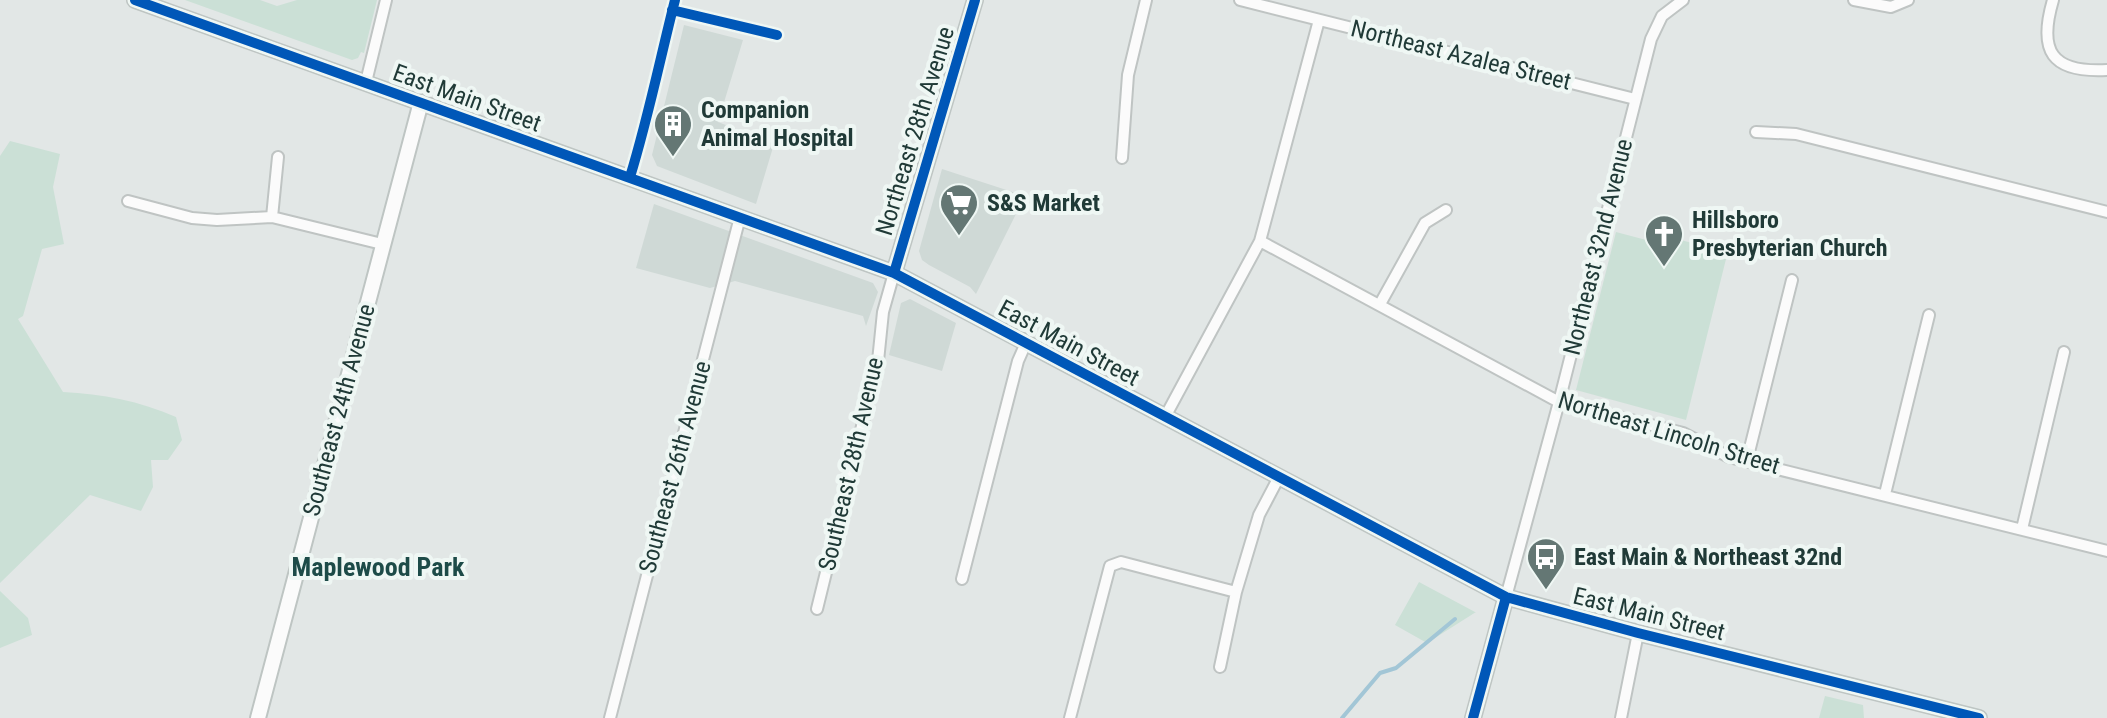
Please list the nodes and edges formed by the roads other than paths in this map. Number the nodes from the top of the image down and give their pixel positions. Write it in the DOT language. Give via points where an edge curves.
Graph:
graph roads {
  1 [pos="135,0"];
  2 [pos="386,0"];
  3 [pos="975,0"];
  4 [pos="1146,0"];
  5 [pos="1240,0"];
  6 [pos="1683,0"];
  7 [pos="1854,0"];
  8 [pos="1908,0"];
  9 [pos="2053,0"];
  10 [pos="674,5"];
  11 [pos="1319,20"];
  12 [pos="777,35"];
  13 [pos="2107,70"];
  14 [pos="366,82"];
  15 [pos="1635,99"];
  16 [pos="421,102"];
  17 [pos="1756,132"];
  18 [pos="278,157"];
  19 [pos="1122,158"];
  20 [pos="630,177"];
  21 [pos="128,201"];
  22 [pos="1446,210"];
  23 [pos="2107,212"];
  24 [pos="272,217"];
  25 [pos="740,217"];
  26 [pos="1260,241"];
  27 [pos="382,244"];
  28 [pos="894,273"];
  29 [pos="1792,280"];
  30 [pos="1380,304"];
  31 [pos="1929,315"];
  32 [pos="1026,343"];
  33 [pos="2064,352"];
  34 [pos="1559,402"];
  35 [pos="1165,417"];
  36 [pos="1747,460"];
  37 [pos="1279,477"];
  38 [pos="1885,494"];
  39 [pos="2022,529"];
  40 [pos="2107,551"];
  41 [pos="962,579"];
  42 [pos="1236,592"];
  43 [pos="1506,597"];
  44 [pos="817,609"];
  45 [pos="1638,633"];
  46 [pos="1220,667"];
  47 [pos="258,718"];
  48 [pos="610,718"];
  49 [pos="1070,718"];
  50 [pos="1473,718"];
  51 [pos="1621,718"];
  52 [pos="1979,718"];
  1 -- 14 [label="main road, East Main Street"];
  2 -- 14 [label="street"];
  3 -- 28 [label="main road, Northeast 28th Avenue"];
  4 -- 19 [label="street" via="1128,75"];
  5 -- 11 [label="street, Northeast Azalea Street"];
  6 -- 15 [label="street, Northeast 32nd Avenue" via="1656,26"];
  7 -- 8 [label="street" via="1891,7"];
  9 -- 13 [label="street" via="2045,34 2049,49 2067,65"];
  10 -- 12 [label="street"];
  10 -- 20 [label="street"];
  11 -- 15 [label="street, Northeast Azalea Street"];
  11 -- 26 [label="street"];
  14 -- 16 [label="main road, East Main Street"];
  15 -- 34 [label="street, Northeast 32nd Avenue"];
  16 -- 20 [label="main road, East Main Street"];
  16 -- 27 [label="main road, Southeast 24th Avenue"];
  17 -- 23 [label="street" via="1796,134"];
  18 -- 24 [label="street"];
  20 -- 25 [label="main road, East Main Street"];
  21 -- 24 [label="street" via="192,218"];
  22 -- 30 [label="street" via="1425,223"];
  24 -- 27 [label="street"];
  25 -- 28 [label="main road, East Main Street"];
  25 -- 48 [label="street, Southeast 26th Avenue"];
  26 -- 30 [label="street, Northeast Lincoln Street"];
  26 -- 35 [label="street"];
  27 -- 47 [label="main road, Southeast 24th Avenue"];
  28 -- 32 [label="main road, East Main Street"];
  28 -- 44 [label="street, Southeast 28th Avenue" via="880,327 878,361"];
  29 -- 36 [label="street"];
  30 -- 34 [label="street, Northeast Lincoln Street"];
  31 -- 38 [label="street"];
  32 -- 35 [label="main road, East Main Street"];
  32 -- 41 [label="street"];
  33 -- 39 [label="street"];
  34 -- 36 [label="street, Northeast Lincoln Street" via="1683,433 1729,457"];
  34 -- 43 [label="street, Northeast 32nd Avenue"];
  35 -- 37 [label="main road, East Main Street"];
  36 -- 38 [label="street, Northeast Lincoln Street"];
  37 -- 42 [label="street" via="1259,515"];
  37 -- 43 [label="main road, East Main Street"];
  38 -- 39 [label="street, Northeast Lincoln Street"];
  39 -- 40 [label="street, Northeast Lincoln Street"];
  42 -- 46 [label="street"];
  42 -- 49 [label="street" via="1121,562 1110,566"];
  43 -- 45 [label="main road, East Main Street"];
  43 -- 50 [label="main road"];
  45 -- 51 [label="street"];
  45 -- 52 [label="main road, East Main Street"];
}
